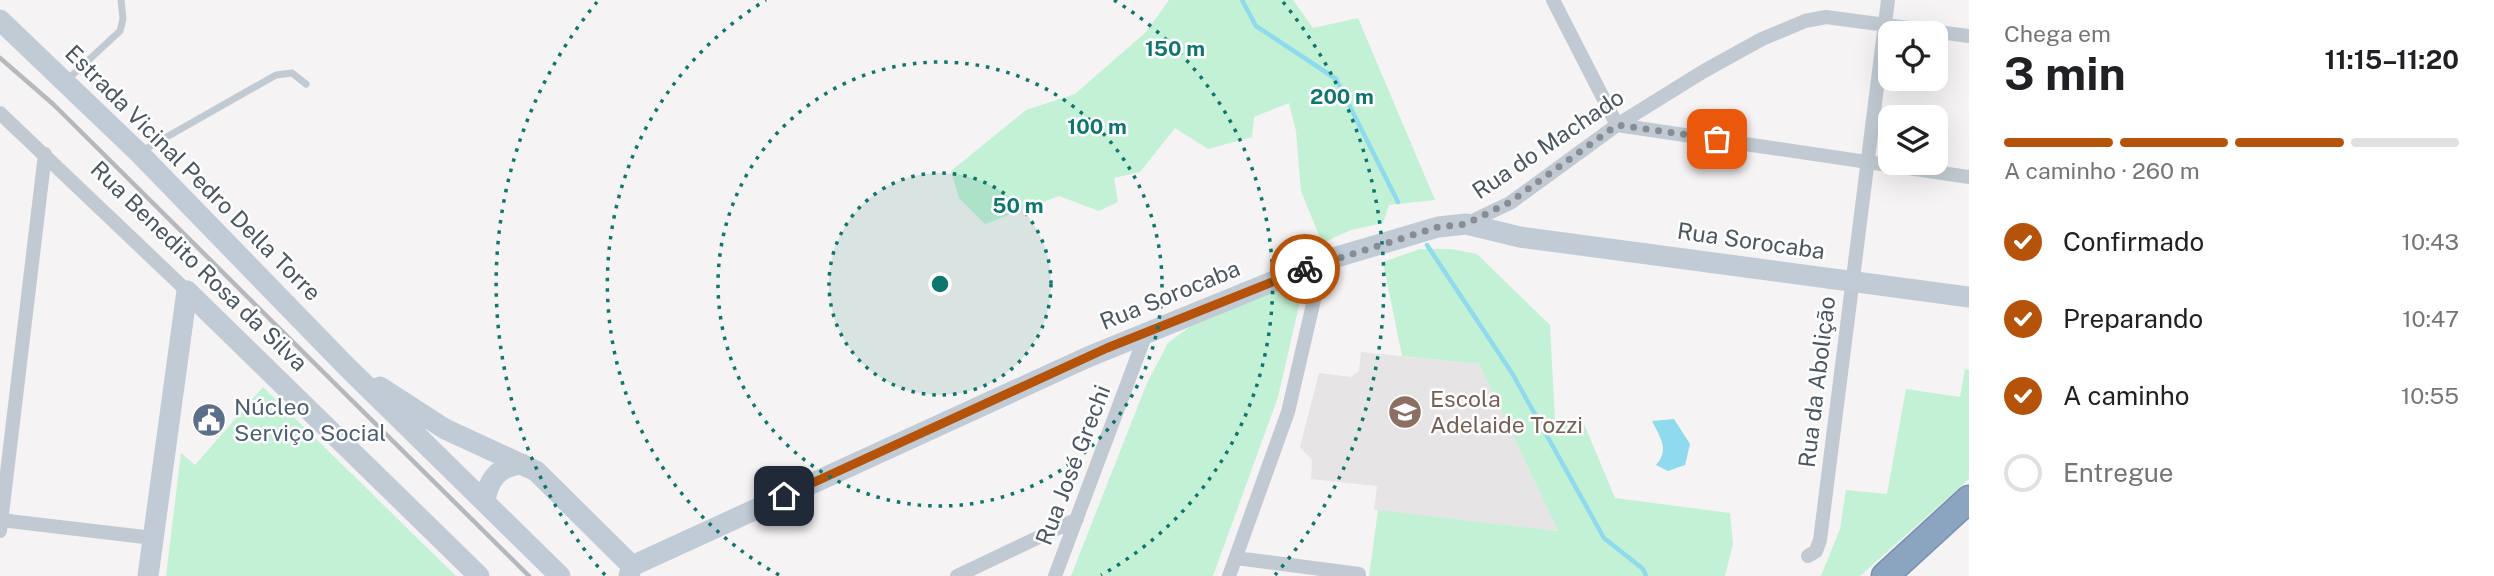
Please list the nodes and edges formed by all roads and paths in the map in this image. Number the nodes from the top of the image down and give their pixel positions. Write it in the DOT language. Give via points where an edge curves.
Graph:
graph roads {
  1 [pos="121,0"];
  2 [pos="1553,0"];
  3 [pos="1888,0"];
  4 [pos="0,20"];
  5 [pos="1885,21"];
  6 [pos="1878,22"];
  7 [pos="1948,33"];
  8 [pos="1969,36"];
  9 [pos="1878,77"];
  10 [pos="66,81"];
  11 [pos="306,85"];
  12 [pos="0,113"];
  13 [pos="1617,125"];
  14 [pos="139,153"];
  15 [pos="45,154"];
  16 [pos="1867,162"];
  17 [pos="1969,177"];
  18 [pos="1466,224"];
  19 [pos="1323,261"];
  20 [pos="1852,281"];
  21 [pos="187,290"];
  22 [pos="1969,297"];
  23 [pos="1147,331"];
  24 [pos="346,366"];
  25 [pos="522,464"];
  26 [pos="1969,499"];
  27 [pos="485,502"];
  28 [pos="1077,519"];
  29 [pos="0,524"];
  30 [pos="153,538"];
  31 [pos="1808,556"];
  32 [pos="1236,558"];
  33 [pos="630,571"];
  34 [pos="553,572"];
  35 [pos="1359,574"];
  36 [pos="148,576"];
  37 [pos="480,576"];
  38 [pos="957,576"];
  39 [pos="1055,576"];
  40 [pos="1229,576"];
  41 [pos="1885,576"];
  1 -- 10 [label="lane" via="120,31"];
  2 -- 13 [label="street"];
  3 -- 5 [label="street, Rua da Abolição"];
  4 -- 10 [label="street, Estrada Vicinal Pedro Della Torre"];
  6 -- 13 [label="street, Rua do Machado" via="1826,17 1805,21 1762,39"];
  7 -- 8 [label="street, Rua do Machado"];
  9 -- 16 [label="street, Rua da Abolição"];
  10 -- 14 [label="street, Estrada Vicinal Pedro Della Torre"];
  11 -- 14 [label="lane" via="292,73 276,75"];
  12 -- 15 [label="street, Rua Benedito Rosa da Silva"];
  13 -- 16 [label="street"];
  13 -- 18 [label="street, Rua do Machado" via="1520,196"];
  14 -- 24 [label="street, Estrada Vicinal Pedro Della Torre"];
  15 -- 21 [label="street, Rua Benedito Rosa da Silva"];
  15 -- 29 [label="street"];
  16 -- 17 [label="street"];
  16 -- 20 [label="street, Rua da Abolição"];
  18 -- 19 [label="street, Rua Sorocaba" via="1438,227"];
  18 -- 20 [label="street, Rua Sorocaba" via="1520,237"];
  19 -- 23 [label="street, Rua Sorocaba"];
  19 -- 32 [label="street" via="1288,412"];
  20 -- 22 [label="street, Rua Sorocaba"];
  20 -- 31 [label="street, Rua da Abolição" via="1819,540 1816,551"];
  21 -- 30 [label="street"];
  21 -- 37 [label="street, Rua Benedito Rosa da Silva"];
  23 -- 28 [label="street, Rua José Grechi"];
  23 -- 33 [label="street, Rua Sorocaba"];
  24 -- 25 [label="street" via="445,429"];
  24 -- 27 [label="street"];
  25 -- 27 [label="street" via="495,475"];
  25 -- 33 [label="street" via="547,480"];
  26 -- 41 [label="highway"];
  27 -- 34 [label="street"];
  28 -- 38 [label="street"];
  28 -- 39 [label="street, Rua José Grechi"];
  29 -- 30 [label="street"];
  30 -- 36 [label="street"];
  32 -- 35 [label="street"];
  32 -- 40 [label="street"];
}
